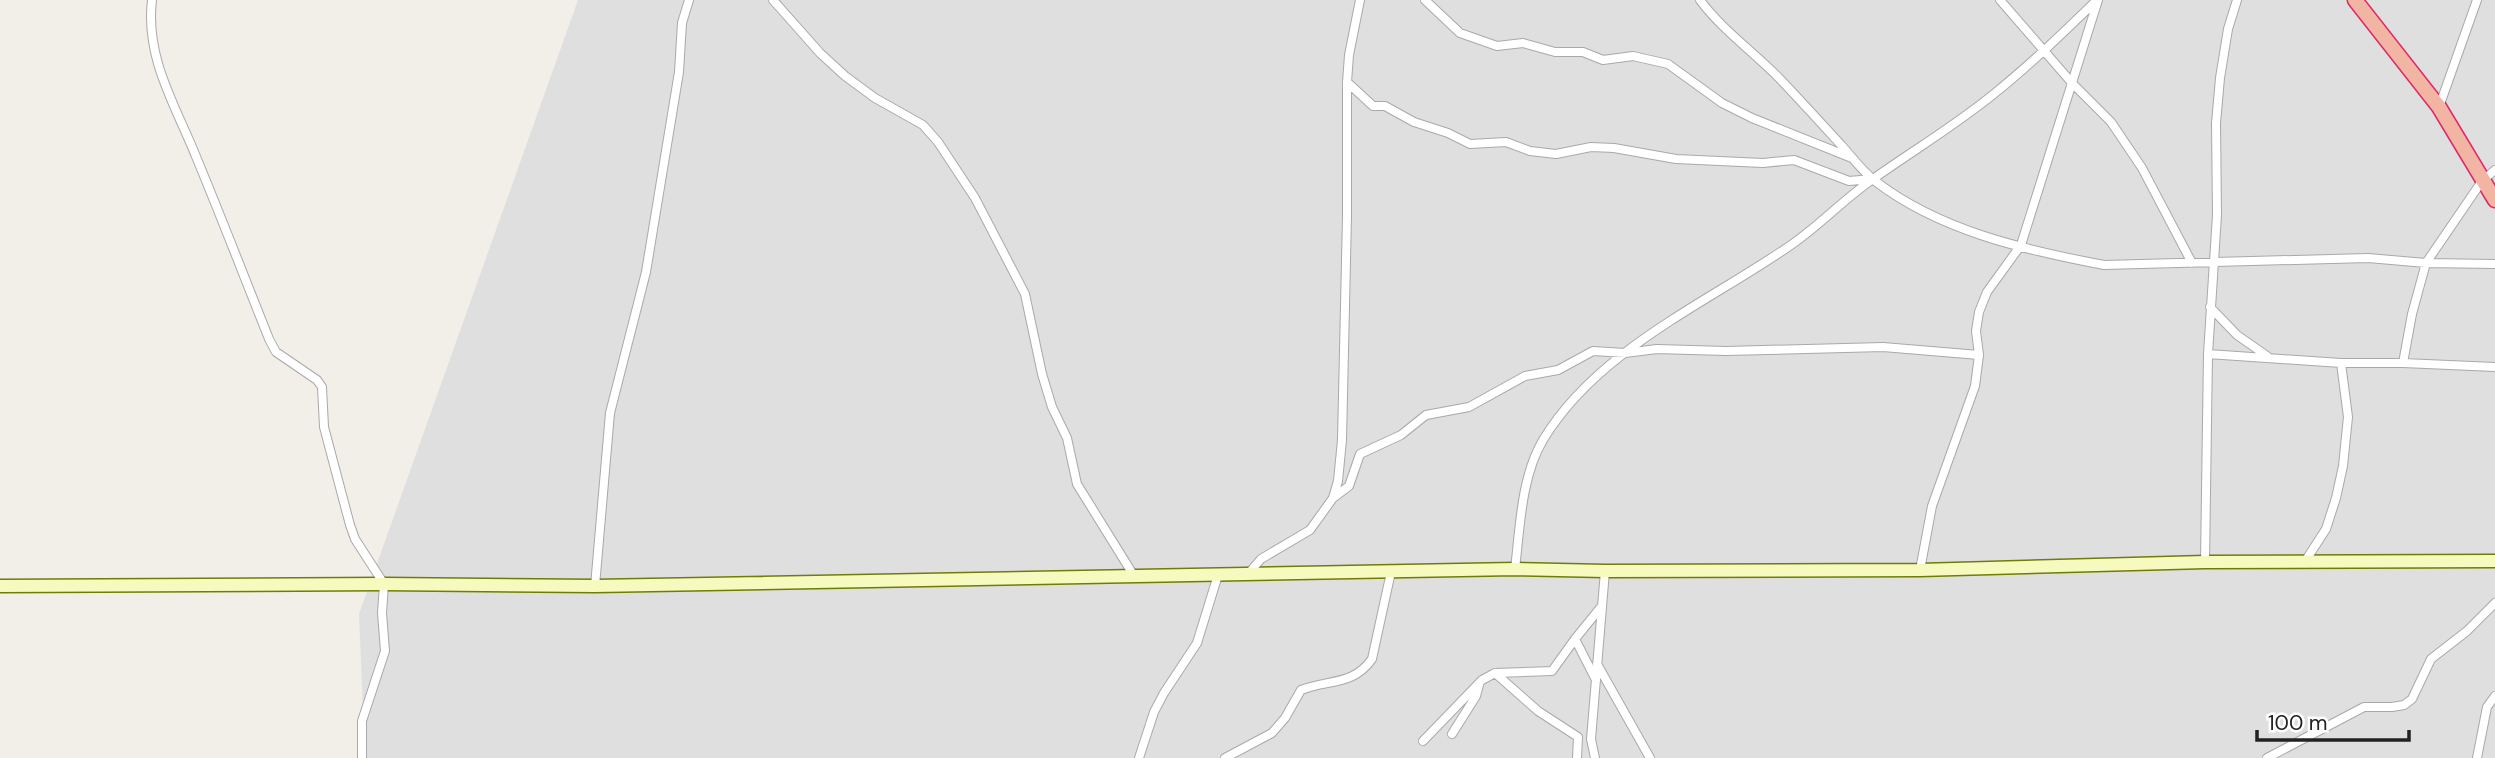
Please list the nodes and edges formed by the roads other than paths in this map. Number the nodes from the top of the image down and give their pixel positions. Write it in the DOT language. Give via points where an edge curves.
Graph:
graph roads {
  1 [pos="152,0"];
  2 [pos="689,0"];
  3 [pos="773,0"];
  4 [pos="1360,0"];
  5 [pos="1425,0"];
  6 [pos="1700,0"];
  7 [pos="2000,0"];
  8 [pos="2097,0"];
  9 [pos="2237,0"];
  10 [pos="2355,0"];
  11 [pos="2477,0"];
  12 [pos="2044,51"];
  13 [pos="1347,82"];
  14 [pos="2072,83"];
  15 [pos="2439,107"];
  16 [pos="1854,159"];
  17 [pos="2495,170"];
  18 [pos="1872,179"];
  19 [pos="2482,181"];
  20 [pos="2495,200"];
  21 [pos="2021,245"];
  22 [pos="2192,263"];
  23 [pos="2215,263"];
  24 [pos="2426,263"];
  25 [pos="2495,264"];
  26 [pos="2210,307"];
  27 [pos="1625,353"];
  28 [pos="2208,354"];
  29 [pos="1979,355"];
  30 [pos="2269,357"];
  31 [pos="2341,363"];
  32 [pos="2403,363"];
  33 [pos="2495,367"];
  34 [pos="1333,498"];
  35 [pos="2495,561"];
  36 [pos="2205,562"];
  37 [pos="2304,563"];
  38 [pos="1515,569"];
  39 [pos="1920,570"];
  40 [pos="1605,571"];
  41 [pos="1391,572"];
  42 [pos="1248,574"];
  43 [pos="1134,576"];
  44 [pos="1218,576"];
  45 [pos="384,584"];
  46 [pos="0,586"];
  47 [pos="595,586"];
  48 [pos="2495,603"];
  49 [pos="1602,605"];
  50 [pos="1575,639"];
  51 [pos="1597,664"];
  52 [pos="1495,673"];
  53 [pos="1596,680"];
  54 [pos="1480,682"];
  55 [pos="2495,696"];
  56 [pos="1452,734"];
  57 [pos="1423,741"];
  58 [pos="1596,757"];
  59 [pos="362,758"];
  60 [pos="1139,758"];
  61 [pos="1225,758"];
  62 [pos="1577,758"];
  63 [pos="1650,758"];
  64 [pos="2267,758"];
  65 [pos="2477,758"];
  1 -- 45 [label="street" via="151,33 166,89 269,340 276,352 322,387 324,427 351,525"];
  2 -- 47 [label="street" via="650,248 610,413"];
  3 -- 43 [label="street" via="845,76 923,125 975,198 1024,291 1042,374 1067,438 1077,485"];
  4 -- 13 [label="street"];
  5 -- 16 [label="street" via="1460,33 1497,46 1523,43 1555,52 1583,52 1603,60 1633,56 1668,64 1752,118"];
  6 -- 16 [label="street"];
  7 -- 12 [label="street"];
  8 -- 12 [label="street"];
  8 -- 14 [label="street"];
  9 -- 23 [label="street" via="2224,53 2216,123"];
  10 -- 15 [label="highway"];
  11 -- 15 [label="street"];
  12 -- 14 [label="street"];
  12 -- 18 [label="street" via="1937,137"];
  13 -- 18 [label="street" via="1373,106 1385,106 1471,144 1506,142 1556,154 1591,147 1676,159 1794,160 1849,181"];
  13 -- 34 [label="street" via="1342,440"];
  14 -- 21 [label="street"];
  14 -- 22 [label="street" via="2110,122 2142,168"];
  15 -- 19 [label="highway"];
  16 -- 18 [label="street"];
  17 -- 19 [label="street"];
  18 -- 21 [label="street" via="1935,218"];
  18 -- 27 [label="street" via="1790,246"];
  19 -- 20 [label="highway"];
  19 -- 24 [label="street"];
  21 -- 22 [label="street" via="2104,265"];
  21 -- 29 [label="street" via="1987,292 1976,331"];
  22 -- 23 [label="street"];
  23 -- 24 [label="street" via="2368,258"];
  23 -- 26 [label="street"];
  24 -- 25 [label="street"];
  24 -- 32 [label="street"];
  26 -- 28 [label="street"];
  26 -- 30 [label="street" via="2237,335"];
  27 -- 29 [label="street" via="1883,347"];
  27 -- 34 [label="street" via="1593,351 1558,370 1525,376 1469,407 1426,415 1401,435 1360,454 1349,486"];
  27 -- 38 [label="street" via="1577,395 1541,443 1524,498"];
  28 -- 30 [label="street"];
  28 -- 36 [label="street"];
  29 -- 39 [label="street" via="1975,386 1932,506"];
  30 -- 31 [label="street"];
  31 -- 32 [label="street"];
  31 -- 37 [label="street" via="2348,418 2343,466 2326,529"];
  32 -- 33 [label="street"];
  34 -- 42 [label="street" via="1310,530 1261,559"];
  35 -- 37 [label="main road"];
  36 -- 37 [label="main road"];
  36 -- 39 [label="main road"];
  38 -- 40 [label="main road"];
  38 -- 41 [label="main road"];
  39 -- 40 [label="main road"];
  40 -- 49 [label="street"];
  41 -- 42 [label="main road"];
  41 -- 61 [label="street" via="1372,659 1364,670 1350,679 1301,690 1272,733"];
  42 -- 44 [label="main road"];
  43 -- 44 [label="main road"];
  43 -- 47 [label="main road"];
  44 -- 60 [label="street" via="1197,643 1154,712"];
  45 -- 46 [label="main road"];
  45 -- 47 [label="main road"];
  45 -- 59 [label="street" via="385,651 362,721"];
  48 -- 64 [label="street" via="2431,659 2412,699 2404,705 2364,706"];
  49 -- 50 [label="street"];
  49 -- 51 [label="street"];
  50 -- 52 [label="street" via="1552,671"];
  50 -- 53 [label="street"];
  51 -- 53 [label="street"];
  51 -- 63 [label="street"];
  52 -- 54 [label="street"];
  52 -- 62 [label="street" via="1538,711 1578,737"];
  53 -- 58 [label="street" via="1591,739"];
  54 -- 56 [label="street"];
  54 -- 57 [label="street"];
  55 -- 65 [label="street" via="2487,707"];
}
